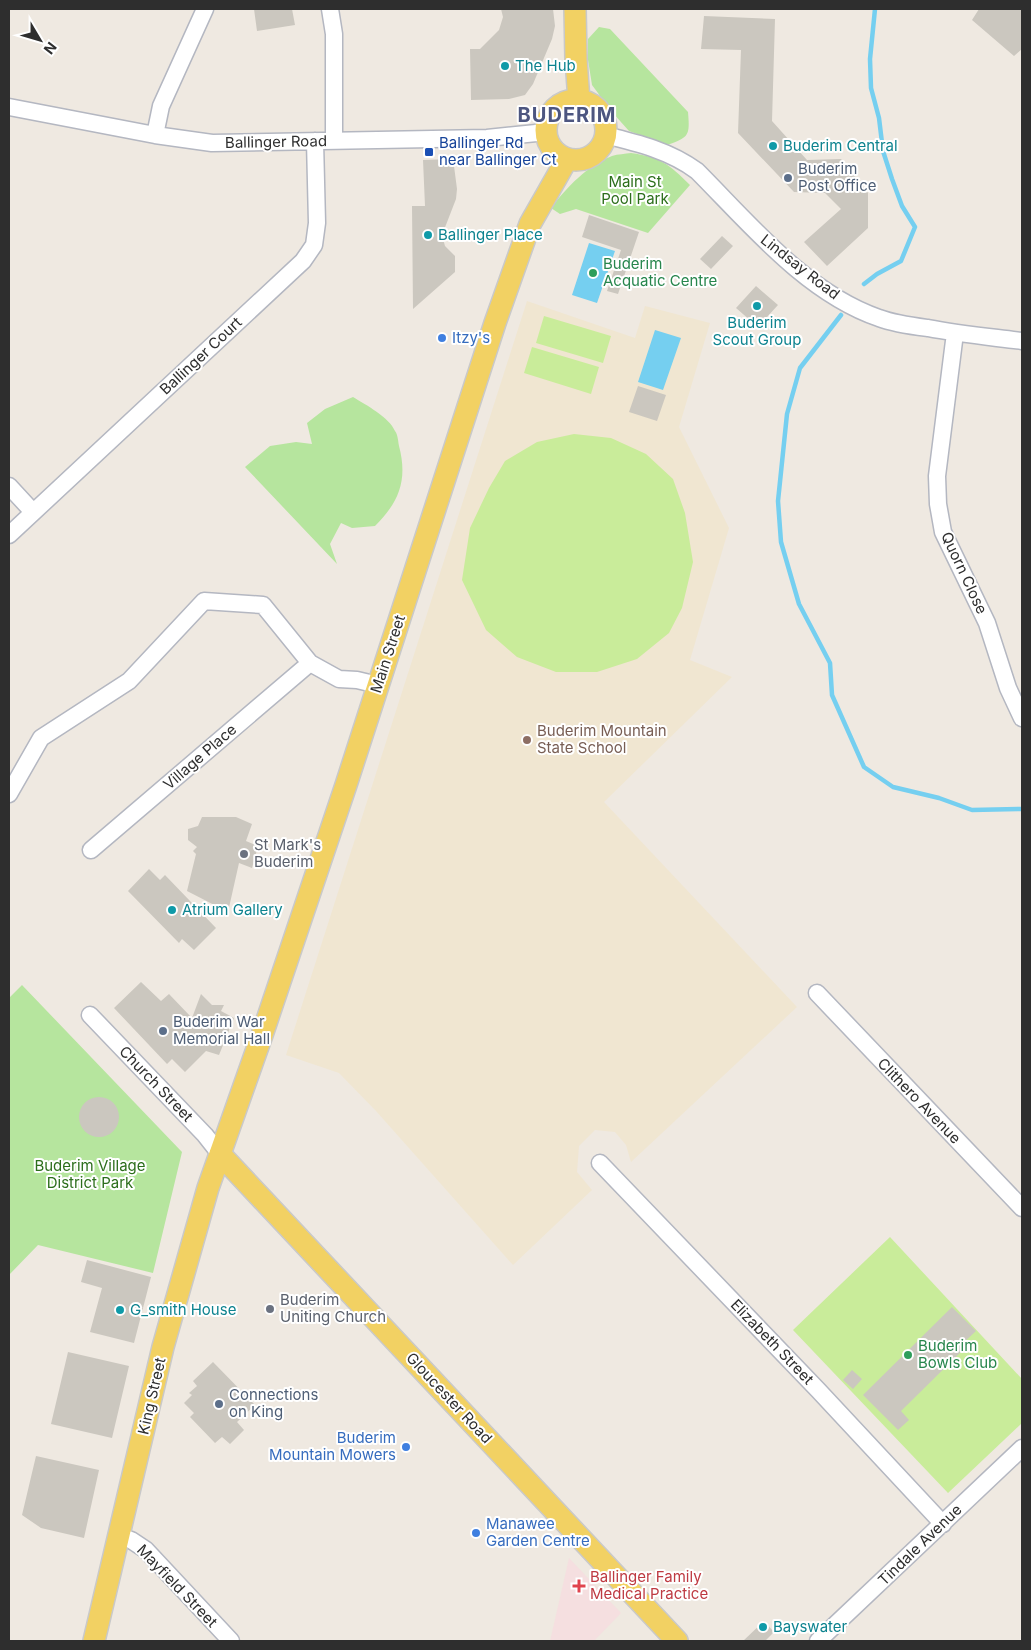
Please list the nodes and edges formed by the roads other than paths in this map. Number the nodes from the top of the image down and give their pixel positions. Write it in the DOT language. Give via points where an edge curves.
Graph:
graph roads {
  1 [pos="206,9"];
  2 [pos="330,9"];
  3 [pos="575,9"];
  4 [pos="579,100"];
  5 [pos="9,107"];
  6 [pos="546,132"];
  7 [pos="155,135"];
  8 [pos="605,135"];
  9 [pos="315,141"];
  10 [pos="334,141"];
  11 [pos="567,159"];
  12 [pos="955,333"];
  13 [pos="1022,341"];
  14 [pos="9,486"];
  15 [pos="33,512"];
  16 [pos="9,534"];
  17 [pos="310,663"];
  18 [pos="378,685"];
  19 [pos="1022,718"];
  20 [pos="9,794"];
  21 [pos="91,850"];
  22 [pos="817,994"];
  23 [pos="90,1014"];
  24 [pos="220,1154"];
  25 [pos="600,1163"];
  26 [pos="1022,1208"];
  27 [pos="1022,1448"];
  28 [pos="943,1524"];
  29 [pos="119,1536"];
  30 [pos="94,1641"];
  31 [pos="231,1641"];
  32 [pos="677,1641"];
  33 [pos="818,1641"];
  1 -- 7 [label="street" via="161,106"];
  2 -- 10 [label="street" via="334,34"];
  3 -- 4 [label="main road"];
  4 -- 6 [label="main road" via="558,107 548,121"];
  4 -- 8 [label="main road" via="590,104 601,114 606,125"];
  5 -- 7 [label="street, Ballinger Road"];
  6 -- 10 [label="street, Ballinger Road" via="488,138"];
  6 -- 11 [label="main road" via="551,147"];
  7 -- 9 [label="street, Ballinger Road" via="212,143"];
  8 -- 11 [label="main road" via="602,146 594,154 578,160"];
  8 -- 12 [label="street, Lindsay Road" via="648,146 686,164 790,262 823,288 860,310 881,319"];
  9 -- 10 [label="street, Ballinger Road"];
  9 -- 15 [label="street, Ballinger Court" via="317,223 314,245 304,261"];
  11 -- 18 [label="main road, Main Street" via="524,241"];
  12 -- 13 [label="street, Lindsay Road"];
  12 -- 19 [label="street, Quorn Close" via="937,476 938,504 943,532 987,623 1008,688"];
  14 -- 15 [label="street"];
  15 -- 16 [label="street, Ballinger Court"];
  17 -- 18 [label="street" via="339,680"];
  17 -- 20 [label="street" via="263,605 204,601 129,681 42,738"];
  17 -- 21 [label="street, Village Place"];
  18 -- 24 [label="main road, Main Street" via="271,1011"];
  22 -- 26 [label="street, Clithero Avenue"];
  23 -- 24 [label="street, Church Street"];
  24 -- 29 [label="main road, King Street" via="164,1347"];
  24 -- 32 [label="main road, Gloucester Road"];
  25 -- 28 [label="street, Elizabeth Street"];
  27 -- 28 [label="street, Tindale Avenue"];
  28 -- 33 [label="street, Tindale Avenue"];
  29 -- 30 [label="main road, King Street"];
  29 -- 31 [label="street, Mayfield Street" via="146,1550"];
}
